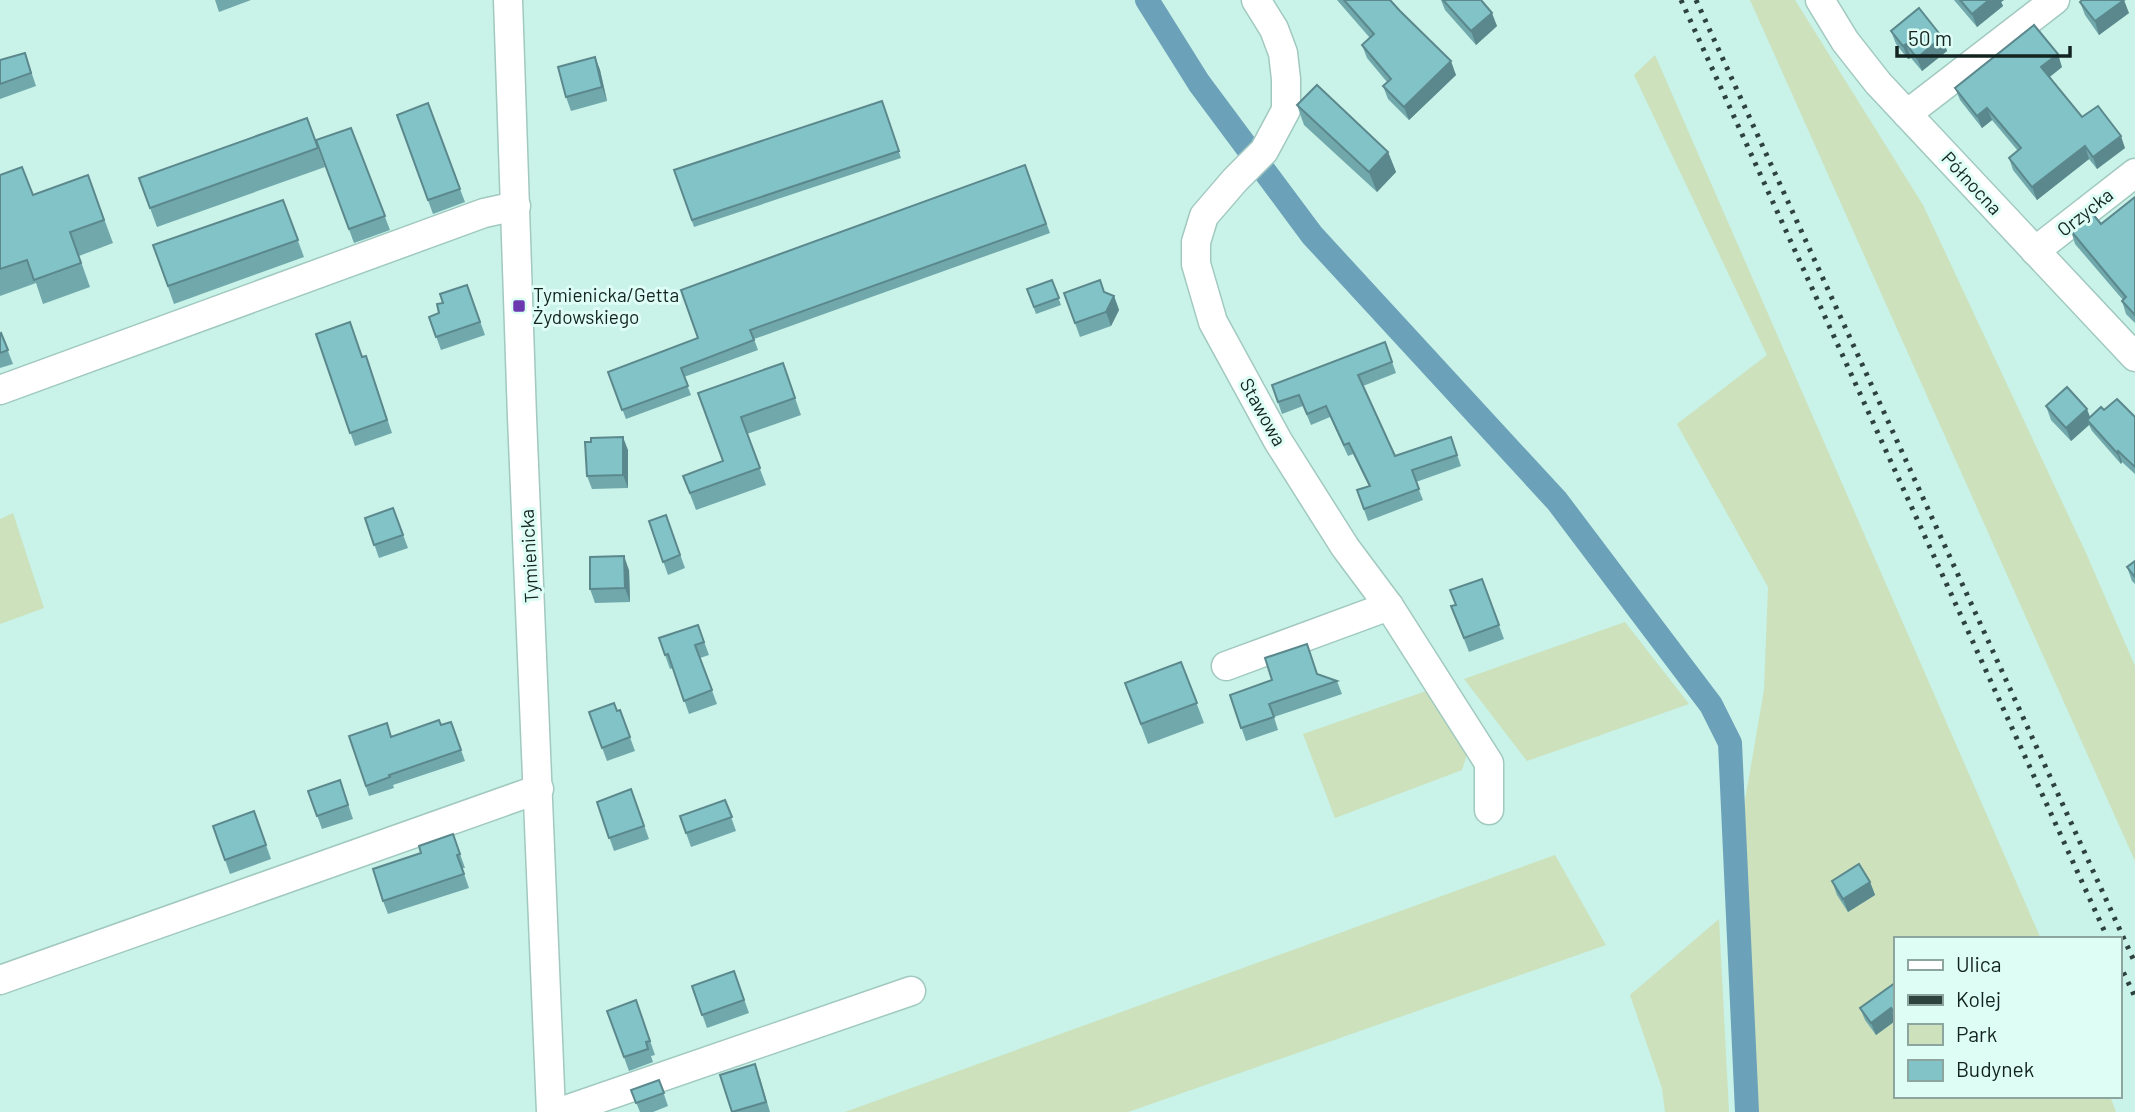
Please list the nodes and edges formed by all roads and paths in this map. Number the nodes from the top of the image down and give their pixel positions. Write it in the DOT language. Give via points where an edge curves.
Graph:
graph roads {
  1 [pos="508,0"];
  2 [pos="1256,0"];
  3 [pos="1820,0"];
  4 [pos="2055,0"];
  5 [pos="1907,114"];
  6 [pos="2135,173"];
  7 [pos="516,206"];
  8 [pos="2035,251"];
  9 [pos="2135,357"];
  10 [pos="0,390"];
  11 [pos="1389,606"];
  12 [pos="1226,666"];
  13 [pos="539,789"];
  14 [pos="1489,810"];
  15 [pos="0,980"];
  16 [pos="911,991"];
  17 [pos="551,1112"];
  18 [pos="560,1112"];
  1 -- 7 [label="street, Tymienicka"];
  2 -- 11 [label="street, Stawowa" via="1283,53 1286,110 1264,152 1204,216 1196,264 1213,322 1278,441 1345,547"];
  3 -- 5 [label="street, Północna" via="1878,83"];
  4 -- 5 [label="street"];
  5 -- 8 [label="street, Północna"];
  6 -- 8 [label="street, Orzycka"];
  7 -- 10 [label="street" via="485,213"];
  7 -- 13 [label="street, Tymienicka"];
  8 -- 9 [label="street, Północna"];
  11 -- 12 [label="street"];
  11 -- 14 [label="street, Stawowa" via="1489,763"];
  13 -- 15 [label="street"];
  13 -- 17 [label="street, Tymienicka"];
  16 -- 18 [label="street"];
}
